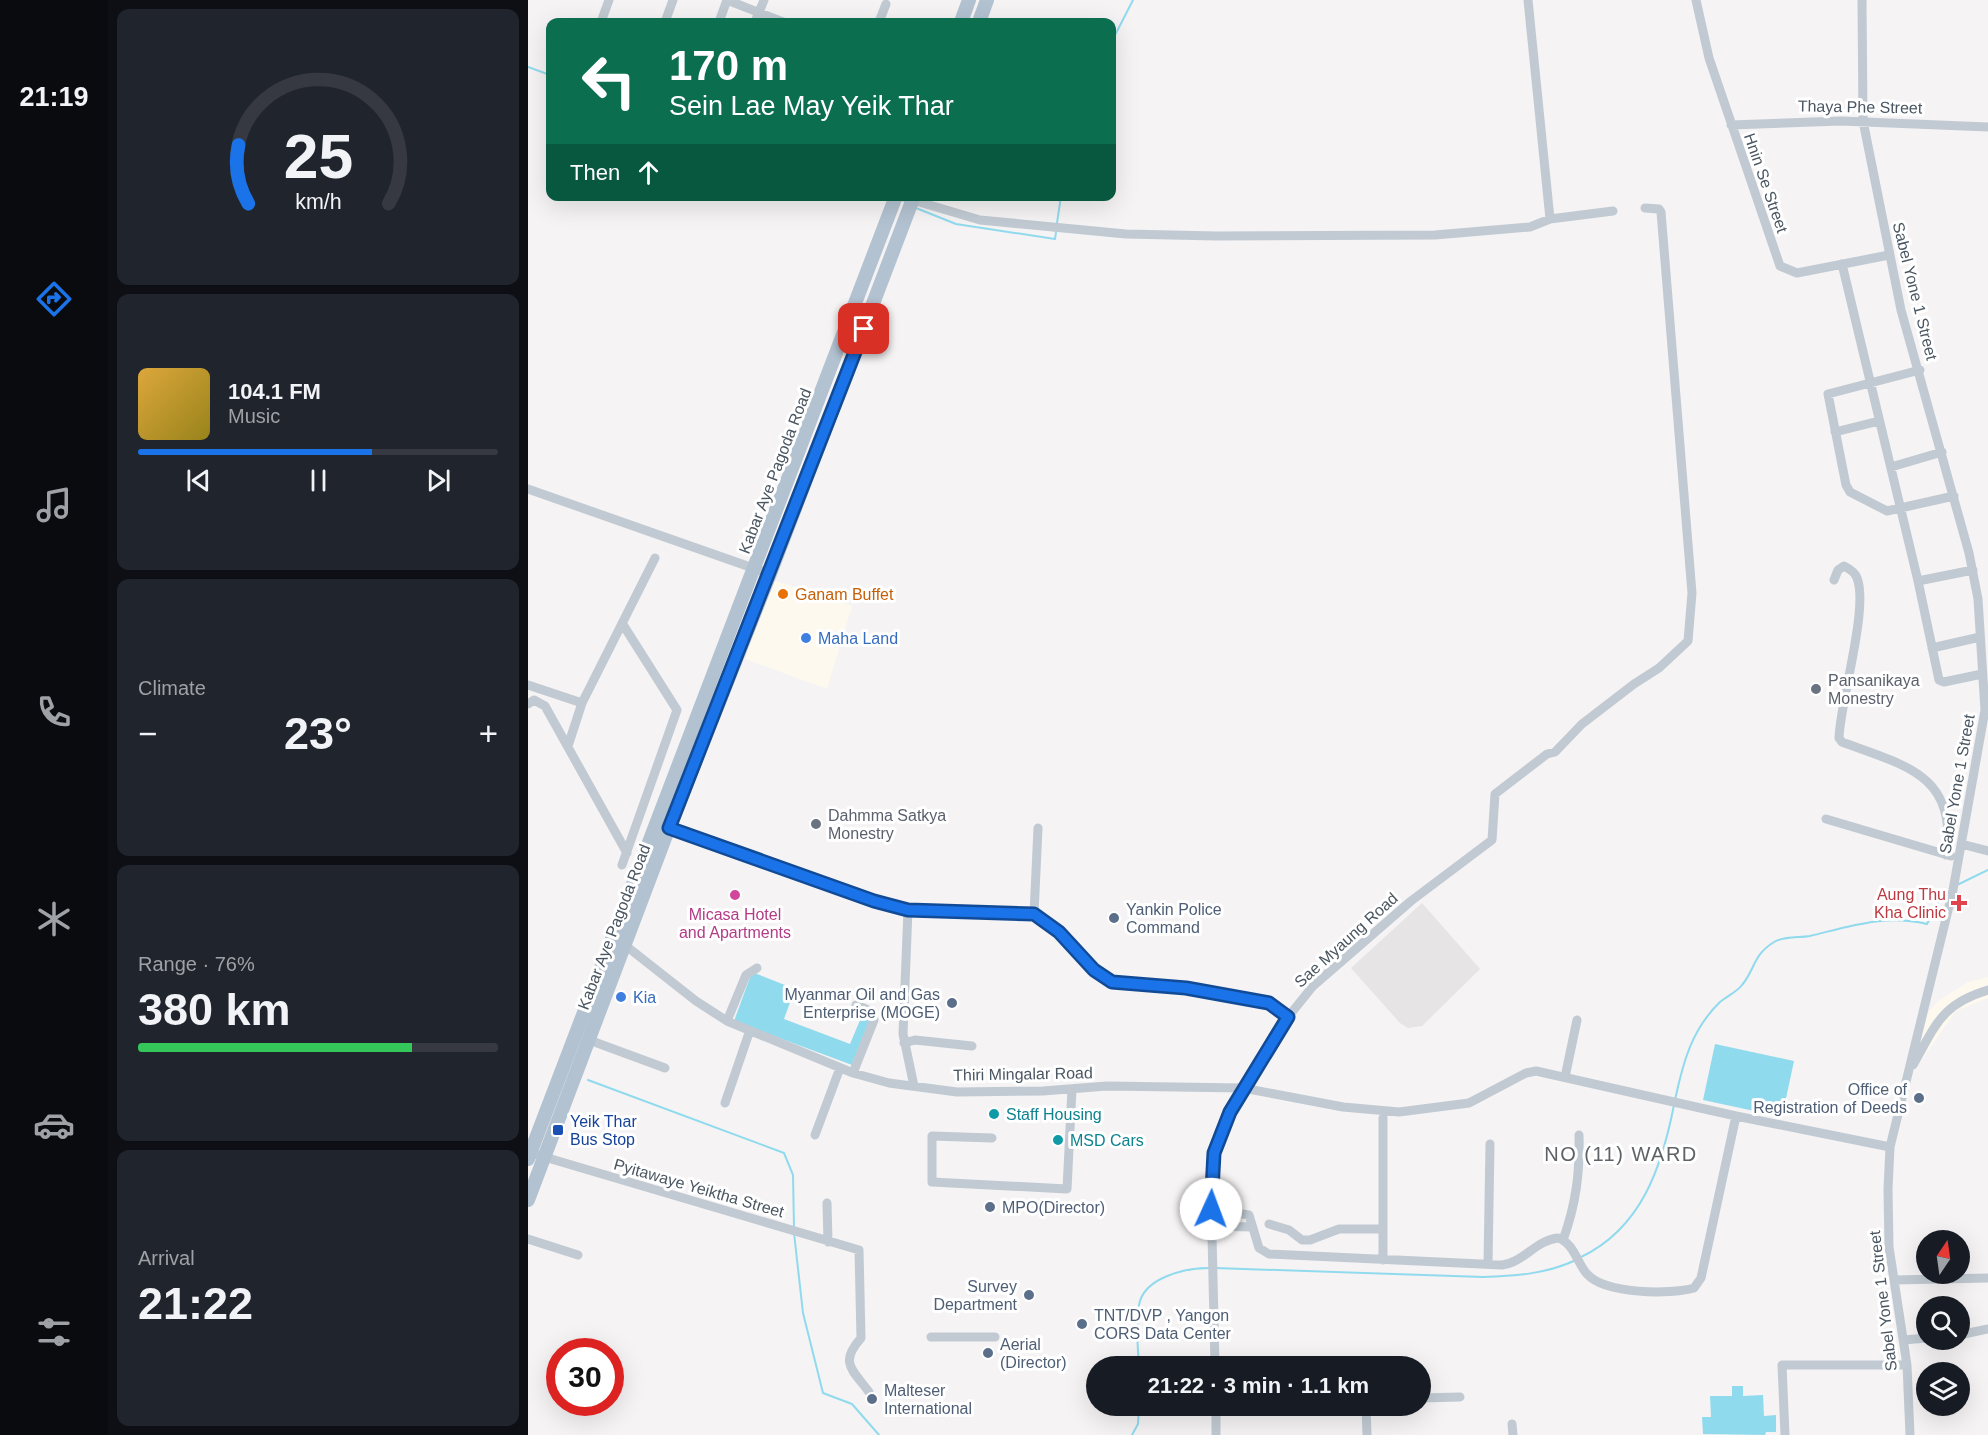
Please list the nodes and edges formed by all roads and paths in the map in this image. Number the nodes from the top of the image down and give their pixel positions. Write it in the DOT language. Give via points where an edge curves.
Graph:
graph roads {
  1 [pos="609,0"];
  2 [pos="673,0"];
  3 [pos="727,0"];
  4 [pos="764,0"];
  5 [pos="969,0"];
  6 [pos="987,0"];
  7 [pos="1528,0"];
  8 [pos="1696,0"];
  9 [pos="1862,0"];
  10 [pos="886,3"];
  11 [pos="602,18"];
  12 [pos="666,18"];
  13 [pos="720,18"];
  14 [pos="757,18"];
  15 [pos="880,18"];
  16 [pos="962,18"];
  17 [pos="980,18"];
  18 [pos="1863,121"];
  19 [pos="1731,125"];
  20 [pos="1988,127"];
  21 [pos="895,201"];
  22 [pos="913,201"];
  23 [pos="920,201"];
  24 [pos="1645,208"];
  25 [pos="1613,211"];
  26 [pos="1550,219"];
  27 [pos="881,237"];
  28 [pos="897,243"];
  29 [pos="1889,255"];
  30 [pos="1842,264"];
  31 [pos="1920,370"];
  32 [pos="1870,381"];
  33 [pos="1879,421"];
  34 [pos="1835,432"];
  35 [pos="1942,452"];
  36 [pos="1891,467"];
  37 [pos="528,489"];
  38 [pos="1954,496"];
  39 [pos="1901,510"];
  40 [pos="655,558"];
  41 [pos="755,569"];
  42 [pos="1973,570"];
  43 [pos="770,574"];
  44 [pos="1833,580"];
  45 [pos="1918,581"];
  46 [pos="622,623"];
  47 [pos="1980,637"];
  48 [pos="1932,648"];
  49 [pos="1982,674"];
  50 [pos="528,685"];
  51 [pos="1986,700"];
  52 [pos="582,703"];
  53 [pos="528,704"];
  54 [pos="568,746"];
  55 [pos="1826,819"];
  56 [pos="655,823"];
  57 [pos="669,828"];
  58 [pos="1038,828"];
  59 [pos="1961,844"];
  60 [pos="1988,851"];
  61 [pos="627,853"];
  62 [pos="1946,855"];
  63 [pos="1959,859"];
  64 [pos="622,865"];
  65 [pos="908,910"];
  66 [pos="1034,914"];
  67 [pos="613,936"];
  68 [pos="625,945"];
  69 [pos="757,968"];
  70 [pos="1988,990"];
  71 [pos="856,1005"];
  72 [pos="1288,1017"];
  73 [pos="1577,1020"];
  74 [pos="727,1021"];
  75 [pos="749,1033"];
  76 [pos="589,1040"];
  77 [pos="904,1043"];
  78 [pos="972,1046"];
  79 [pos="665,1068"];
  80 [pos="840,1068"];
  81 [pos="853,1073"];
  82 [pos="1908,1074"];
  83 [pos="1565,1077"];
  84 [pos="914,1086"];
  85 [pos="1244,1088"];
  86 [pos="1072,1089"];
  87 [pos="725,1103"];
  88 [pos="1736,1116"];
  89 [pos="1383,1118"];
  90 [pos="816,1135"];
  91 [pos="1579,1135"];
  92 [pos="992,1138"];
  93 [pos="1490,1144"];
  94 [pos="1890,1147"];
  95 [pos="534,1160"];
  96 [pos="528,1200"];
  97 [pos="827,1203"];
  98 [pos="1211,1209"];
  99 [pos="1269,1224"];
  100 [pos="1212,1226"];
  101 [pos="1252,1227"];
  102 [pos="1383,1230"];
  103 [pos="528,1239"];
  104 [pos="1563,1240"];
  105 [pos="828,1242"];
  106 [pos="578,1255"];
  107 [pos="1383,1260"];
  108 [pos="1488,1264"];
  109 [pos="1988,1278"];
  110 [pos="1894,1281"];
  111 [pos="1988,1329"];
  112 [pos="1970,1333"];
  113 [pos="931,1337"];
  114 [pos="995,1337"];
  115 [pos="1916,1339"];
  116 [pos="1904,1340"];
  117 [pos="1215,1356"];
  118 [pos="1907,1365"];
  119 [pos="869,1392"];
  120 [pos="1460,1397"];
  121 [pos="1431,1398"];
  122 [pos="1216,1416"];
  123 [pos="1366,1416"];
  124 [pos="1512,1424"];
  125 [pos="1216,1435"];
  126 [pos="1367,1435"];
  127 [pos="1513,1435"];
  128 [pos="1785,1435"];
  129 [pos="1910,1435"];
  1 -- 11 [label="street"];
  2 -- 12 [label="street"];
  3 -- 13 [label="street"];
  3 -- 14 [label="street"];
  4 -- 14 [label="street"];
  5 -- 16 [label="main road"];
  6 -- 17 [label="main road"];
  7 -- 26 [label="street"];
  8 -- 19 [label="street, Hnin Se Street" via="1709,58"];
  9 -- 18 [label="street, Sabel Yone 1 Street"];
  10 -- 15 [label="street"];
  18 -- 19 [label="street, Thaya Phe Street"];
  18 -- 20 [label="street, Thaya Phe Street"];
  18 -- 29 [label="street, Sabel Yone 1 Street"];
  19 -- 30 [label="street, Hnin Se Street" via="1780,266 1797,273"];
  21 -- 27 [label="main road, Kabar Aye Pagoda Road"];
  22 -- 28 [label="main road, Kabar Aye Pagoda Road"];
  23 -- 26 [label="street" via="980,220 1126,234 1216,237 1435,235 1530,227"];
  24 -- 72 [label="street, Sae Myaung Road" via="1661,212 1692,593 1688,641 1659,668 1582,724 1555,752 1495,794 1492,840 1353,951 1314,986"];
  25 -- 26 [label="street"];
  27 -- 28 [label="main road"];
  27 -- 41 [label="main road, Kabar Aye Pagoda Road"];
  28 -- 43 [label="main road, Kabar Aye Pagoda Road"];
  29 -- 30 [label="street, Hnin Se Street"];
  29 -- 31 [label="street, Sabel Yone 1 Street"];
  30 -- 32 [label="street"];
  31 -- 32 [label="street"];
  31 -- 35 [label="street, Sabel Yone 1 Street"];
  32 -- 33 [label="street"];
  32 -- 34 [label="street" via="1828,394"];
  33 -- 34 [label="street"];
  33 -- 36 [label="street"];
  34 -- 39 [label="street" via="1850,492 1883,510"];
  35 -- 36 [label="street"];
  35 -- 38 [label="street, Sabel Yone 1 Street"];
  36 -- 39 [label="street"];
  37 -- 41 [label="street"];
  38 -- 39 [label="street"];
  38 -- 42 [label="street, Sabel Yone 1 Street"];
  39 -- 45 [label="street"];
  40 -- 46 [label="street"];
  41 -- 43 [label="street"];
  41 -- 56 [label="main road, Kabar Aye Pagoda Road"];
  42 -- 45 [label="street"];
  42 -- 47 [label="street, Sabel Yone 1 Street"];
  43 -- 57 [label="main road, Kabar Aye Pagoda Road"];
  44 -- 62 [label="street" via="1844,566 1856,576 1859,586 1839,738 1894,761 1932,784 1942,802 1948,841"];
  45 -- 48 [label="street"];
  46 -- 52 [label="street"];
  46 -- 61 [label="street" via="677,710"];
  47 -- 48 [label="street"];
  47 -- 49 [label="street, Sabel Yone 1 Street"];
  48 -- 49 [label="street" via="1941,682"];
  49 -- 51 [label="street, Sabel Yone 1 Street"];
  50 -- 52 [label="street"];
  51 -- 59 [label="street, Sabel Yone 1 Street"];
  52 -- 54 [label="street"];
  53 -- 54 [label="street" via="534,700 542,702"];
  54 -- 61 [label="street"];
  55 -- 62 [label="street"];
  56 -- 57 [label="street"];
  56 -- 67 [label="main road, Kabar Aye Pagoda Road"];
  57 -- 65 [label="street"];
  57 -- 68 [label="main road, Kabar Aye Pagoda Road"];
  58 -- 66 [label="street"];
  59 -- 60 [label="street"];
  59 -- 63 [label="street, Sabel Yone 1 Street"];
  61 -- 64 [label="street"];
  62 -- 63 [label="street"];
  63 -- 82 [label="street, Sabel Yone 1 Street"];
  65 -- 66 [label="street"];
  65 -- 77 [label="street"];
  66 -- 72 [label="street" via="1112,982 1186,988 1269,1003"];
  67 -- 68 [label="street, Thiri Mingalar Road"];
  67 -- 95 [label="main road, Kabar Aye Pagoda Road"];
  68 -- 74 [label="street, Thiri Mingalar Road"];
  68 -- 76 [label="main road, Kabar Aye Pagoda Road"];
  69 -- 74 [label="street" via="746,975"];
  70 -- 82 [label="street" via="1949,1006"];
  71 -- 81 [label="street" via="873,1012 874,1020"];
  72 -- 85 [label="street, Sae Myaung Road"];
  73 -- 83 [label="street"];
  74 -- 75 [label="street, Thiri Mingalar Road"];
  75 -- 80 [label="street, Thiri Mingalar Road"];
  75 -- 87 [label="street"];
  76 -- 79 [label="street"];
  76 -- 95 [label="main road, Kabar Aye Pagoda Road"];
  77 -- 78 [label="street" via="915,1040"];
  77 -- 84 [label="street"];
  80 -- 81 [label="street, Thiri Mingalar Road"];
  80 -- 90 [label="street"];
  81 -- 84 [label="street, Thiri Mingalar Road"];
  82 -- 94 [label="street, Sabel Yone 1 Street"];
  83 -- 85 [label="street, Thiri Mingalar Road" via="1536,1071 1526,1073 1469,1103 1399,1112 1293,1100"];
  83 -- 88 [label="street, Thiri Mingalar Road"];
  84 -- 86 [label="street, Thiri Mingalar Road" via="957,1092"];
  85 -- 86 [label="street, Thiri Mingalar Road"];
  85 -- 98 [label="street, Sae Myaung Road" via="1214,1153"];
  86 -- 92 [label="street" via="1067,1189 932,1182 932,1136"];
  88 -- 94 [label="street, Thiri Mingalar Road"];
  88 -- 104 [label="street" via="1701,1278 1694,1288 1660,1292 1600,1283 1587,1275"];
  89 -- 102 [label="street"];
  91 -- 104 [label="street" via="1576,1198"];
  93 -- 108 [label="street"];
  94 -- 110 [label="street, Sabel Yone 1 Street" via="1888,1201"];
  95 -- 96 [label="main road, Kabar Aye Pagoda Road"];
  95 -- 105 [label="street, Pyitawaye Yeiktha Street"];
  97 -- 105 [label="street"];
  98 -- 100 [label="street, Sae Myaung Road"];
  98 -- 101 [label="street" via="1249,1215"];
  99 -- 102 [label="street" via="1289,1230 1302,1240 1340,1229"];
  100 -- 101 [label="street"];
  100 -- 117 [label="street, Sae Myaung Road"];
  101 -- 107 [label="street" via="1259,1248 1269,1254"];
  102 -- 107 [label="street"];
  103 -- 106 [label="street"];
  104 -- 108 [label="street" via="1552,1239 1538,1245 1509,1264"];
  105 -- 119 [label="street, Pyitawaye Yeiktha Street" via="859,1250 861,1338 848,1359 850,1369"];
  107 -- 108 [label="street"];
  109 -- 110 [label="street"];
  110 -- 116 [label="street, Sabel Yone 1 Street"];
  111 -- 112 [label="street"];
  113 -- 114 [label="street"];
  115 -- 116 [label="street"];
  116 -- 118 [label="street, Sabel Yone 1 Street"];
  118 -- 128 [label="street" via="1782,1365"];
  118 -- 129 [label="street, Sabel Yone 1 Street"];
  120 -- 121 [label="street"];
  122 -- 125 [label="street"];
  123 -- 126 [label="street"];
  124 -- 127 [label="street"];
}
